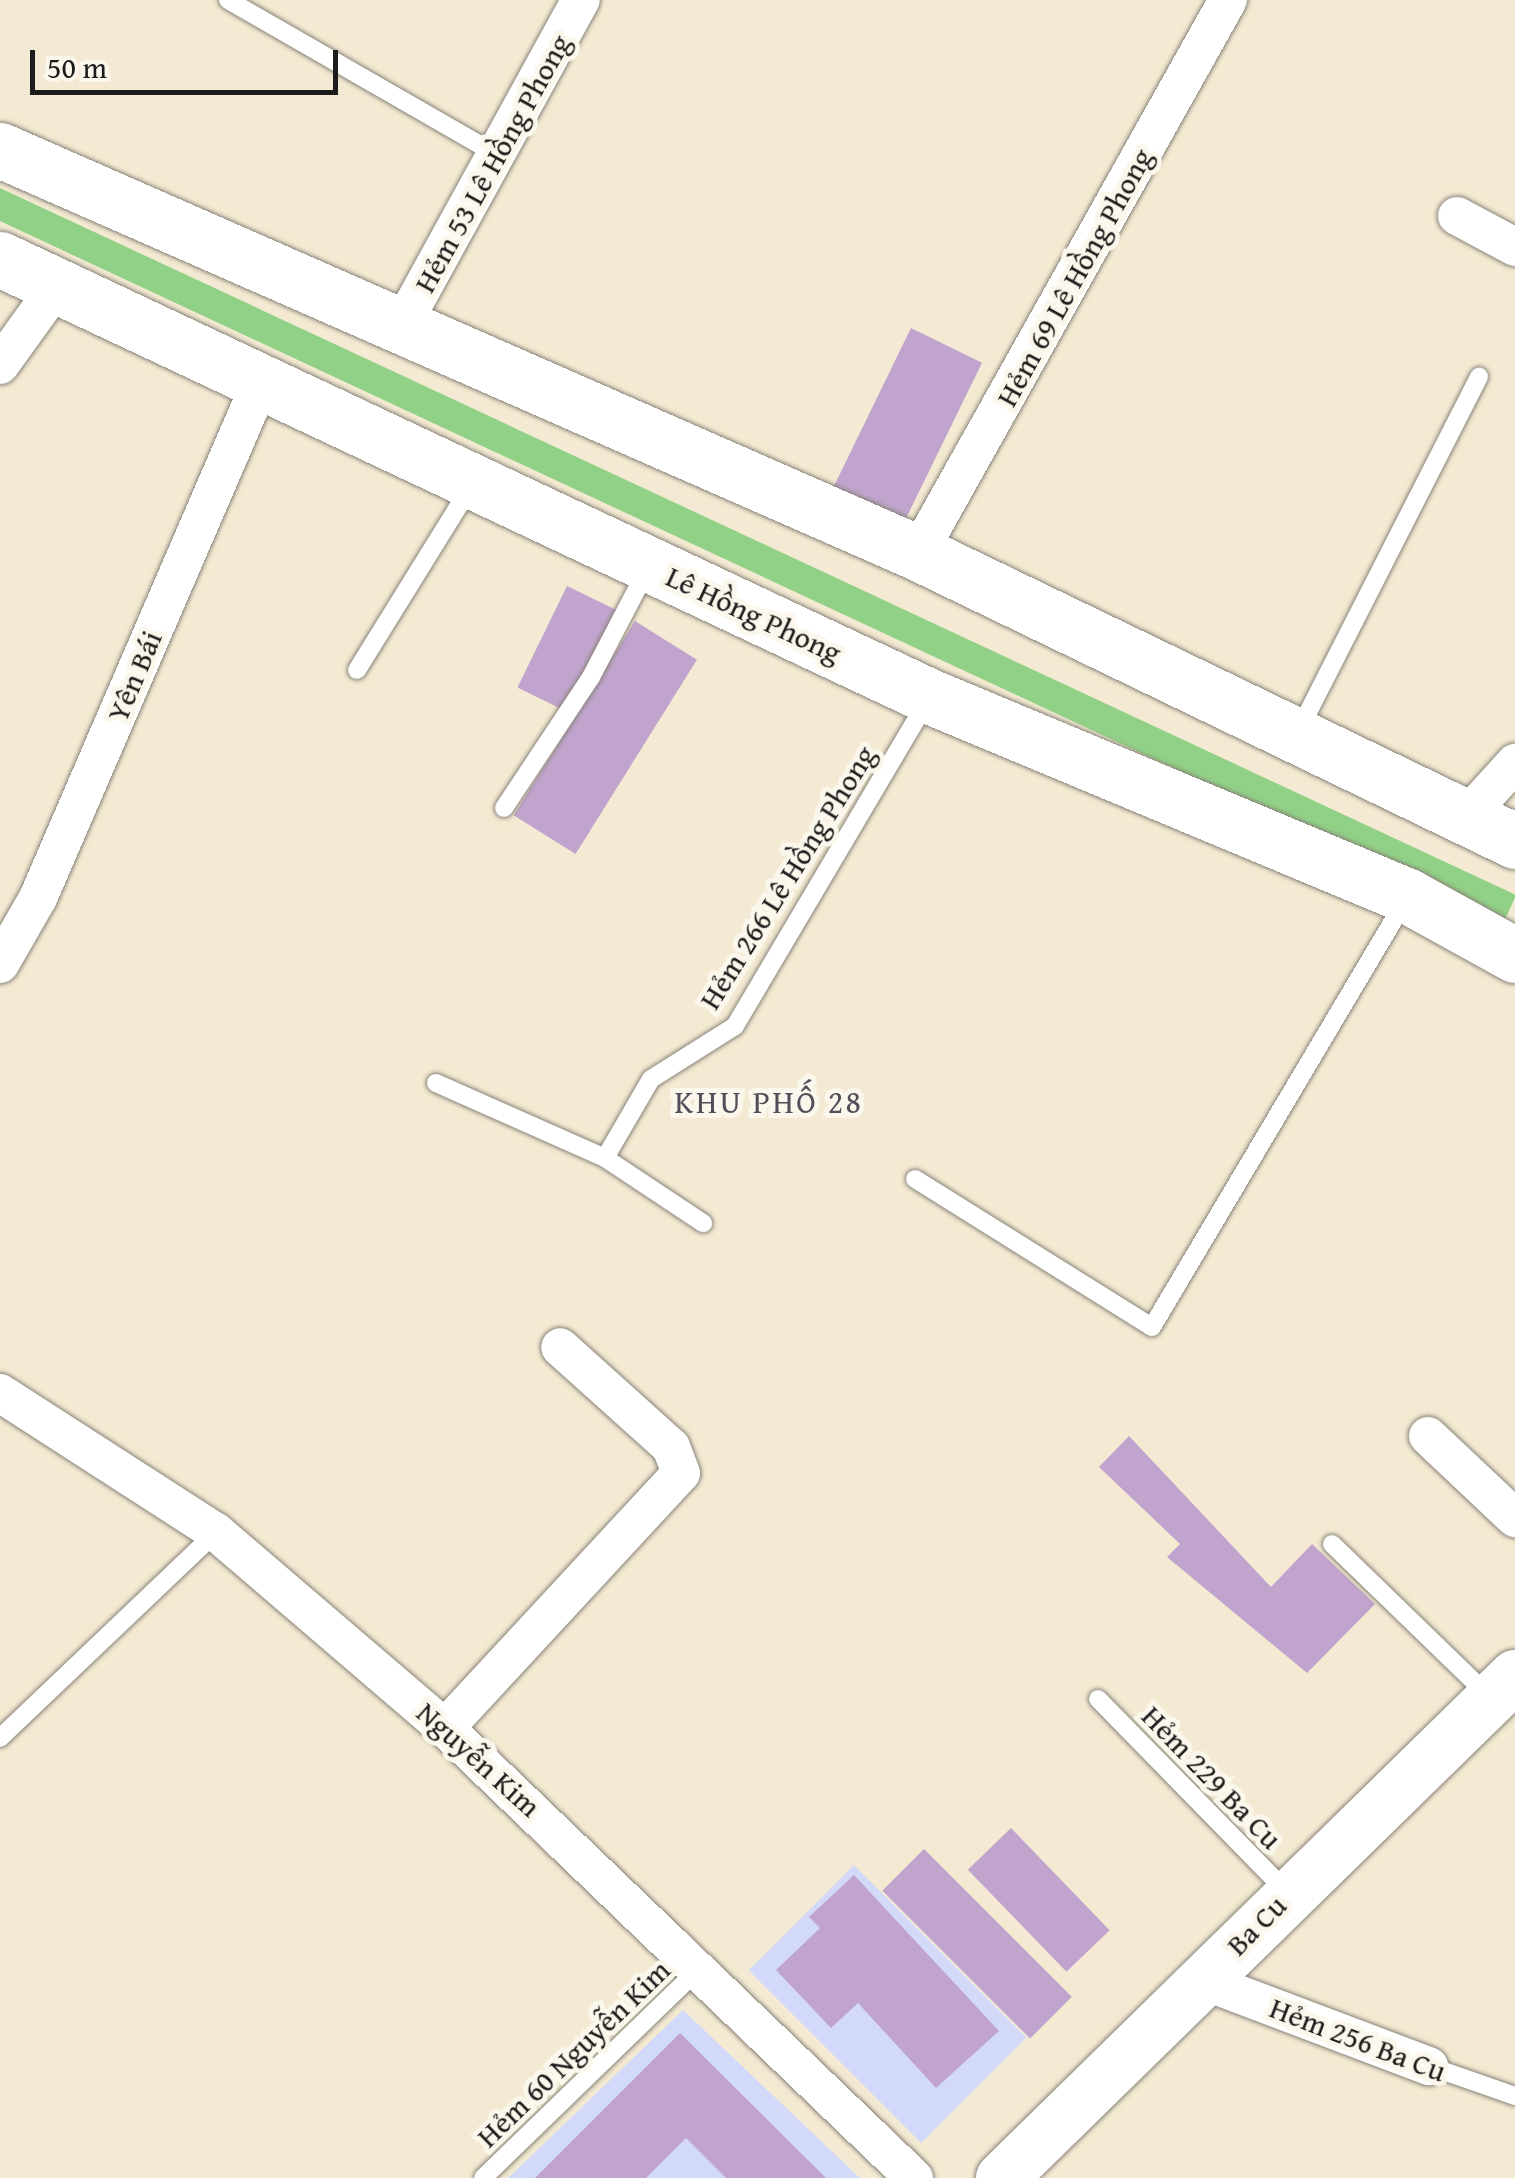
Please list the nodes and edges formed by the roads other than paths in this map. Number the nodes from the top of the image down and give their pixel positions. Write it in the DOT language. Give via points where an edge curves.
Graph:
graph roads {
  1 [pos="228,0"];
  2 [pos="581,0"];
  3 [pos="1228,0"];
  4 [pos="0,150"];
  5 [pos="496,154"];
  6 [pos="1457,216"];
  7 [pos="1515,247"];
  8 [pos="0,259"];
  9 [pos="58,286"];
  10 [pos="402,325"];
  11 [pos="0,365"];
  12 [pos="1479,376"];
  13 [pos="260,384"];
  14 [pos="474,482"];
  15 [pos="918,552"];
  16 [pos="650,565"];
  17 [pos="357,670"];
  18 [pos="929,696"];
  19 [pos="1296,734"];
  20 [pos="1515,763"];
  21 [pos="504,808"];
  22 [pos="1467,816"];
  23 [pos="1515,842"];
  24 [pos="1408,896"];
  25 [pos="1515,955"];
  26 [pos="0,964"];
  27 [pos="436,1083"];
  28 [pos="606,1158"];
  29 [pos="914,1178"];
  30 [pos="703,1223"];
  31 [pos="560,1347"];
  32 [pos="0,1394"];
  33 [pos="1428,1436"];
  34 [pos="1515,1518"];
  35 [pos="216,1532"];
  36 [pos="1332,1544"];
  37 [pos="1504,1687"];
  38 [pos="1098,1700"];
  39 [pos="444,1728"];
  40 [pos="0,1738"];
  41 [pos="1288,1893"];
  42 [pos="701,1967"];
  43 [pos="1202,1980"];
  44 [pos="1428,2066"];
  45 [pos="1515,2096"];
  46 [pos="483,2178"];
  47 [pos="914,2178"];
  48 [pos="1002,2178"];
  1 -- 5 [label="lane"];
  2 -- 5 [label="street, Hẻm 53 Lê Hồng Phong"];
  3 -- 15 [label="street, Hẻm 69 Lê Hồng Phong"];
  4 -- 10 [label="main road"];
  5 -- 10 [label="street, Hẻm 53 Lê Hồng Phong"];
  6 -- 7 [label="street"];
  8 -- 9 [label="main road, Lê Hồng Phong"];
  9 -- 11 [label="street"];
  9 -- 13 [label="main road, Lê Hồng Phong"];
  10 -- 15 [label="main road"];
  12 -- 19 [label="lane"];
  13 -- 14 [label="main road, Lê Hồng Phong"];
  13 -- 26 [label="street, Yên Bái" via="38,898"];
  14 -- 16 [label="main road, Lê Hồng Phong"];
  14 -- 17 [label="lane"];
  15 -- 19 [label="main road"];
  16 -- 18 [label="main road, Lê Hồng Phong"];
  16 -- 21 [label="lane" via="592,677"];
  18 -- 24 [label="main road, Lê Hồng Phong"];
  18 -- 28 [label="lane, Hẻm 266 Lê Hồng Phong" via="734,1026 651,1079"];
  19 -- 22 [label="main road"];
  20 -- 22 [label="street"];
  22 -- 23 [label="main road"];
  24 -- 25 [label="main road, Lê Hồng Phong"];
  24 -- 29 [label="lane" via="1152,1327"];
  27 -- 28 [label="lane"];
  28 -- 30 [label="lane"];
  31 -- 39 [label="street" via="671,1447 681,1473"];
  32 -- 35 [label="street, Nguyễn Kim" via="31,1405"];
  33 -- 34 [label="street"];
  35 -- 39 [label="street, Nguyễn Kim"];
  35 -- 40 [label="lane"];
  36 -- 37 [label="lane"];
  37 -- 41 [label="main road, Ba Cu"];
  38 -- 41 [label="lane, Hẻm 229 Ba Cu"];
  39 -- 42 [label="street, Nguyễn Kim"];
  41 -- 43 [label="main road, Ba Cu"];
  42 -- 46 [label="lane, Hẻm 60 Nguyễn Kim"];
  42 -- 47 [label="street, Nguyễn Kim"];
  43 -- 44 [label="street, Hẻm 256 Ba Cu"];
  43 -- 48 [label="main road, Ba Cu"];
  44 -- 45 [label="lane, Hẻm 256 Ba Cu"];
}
